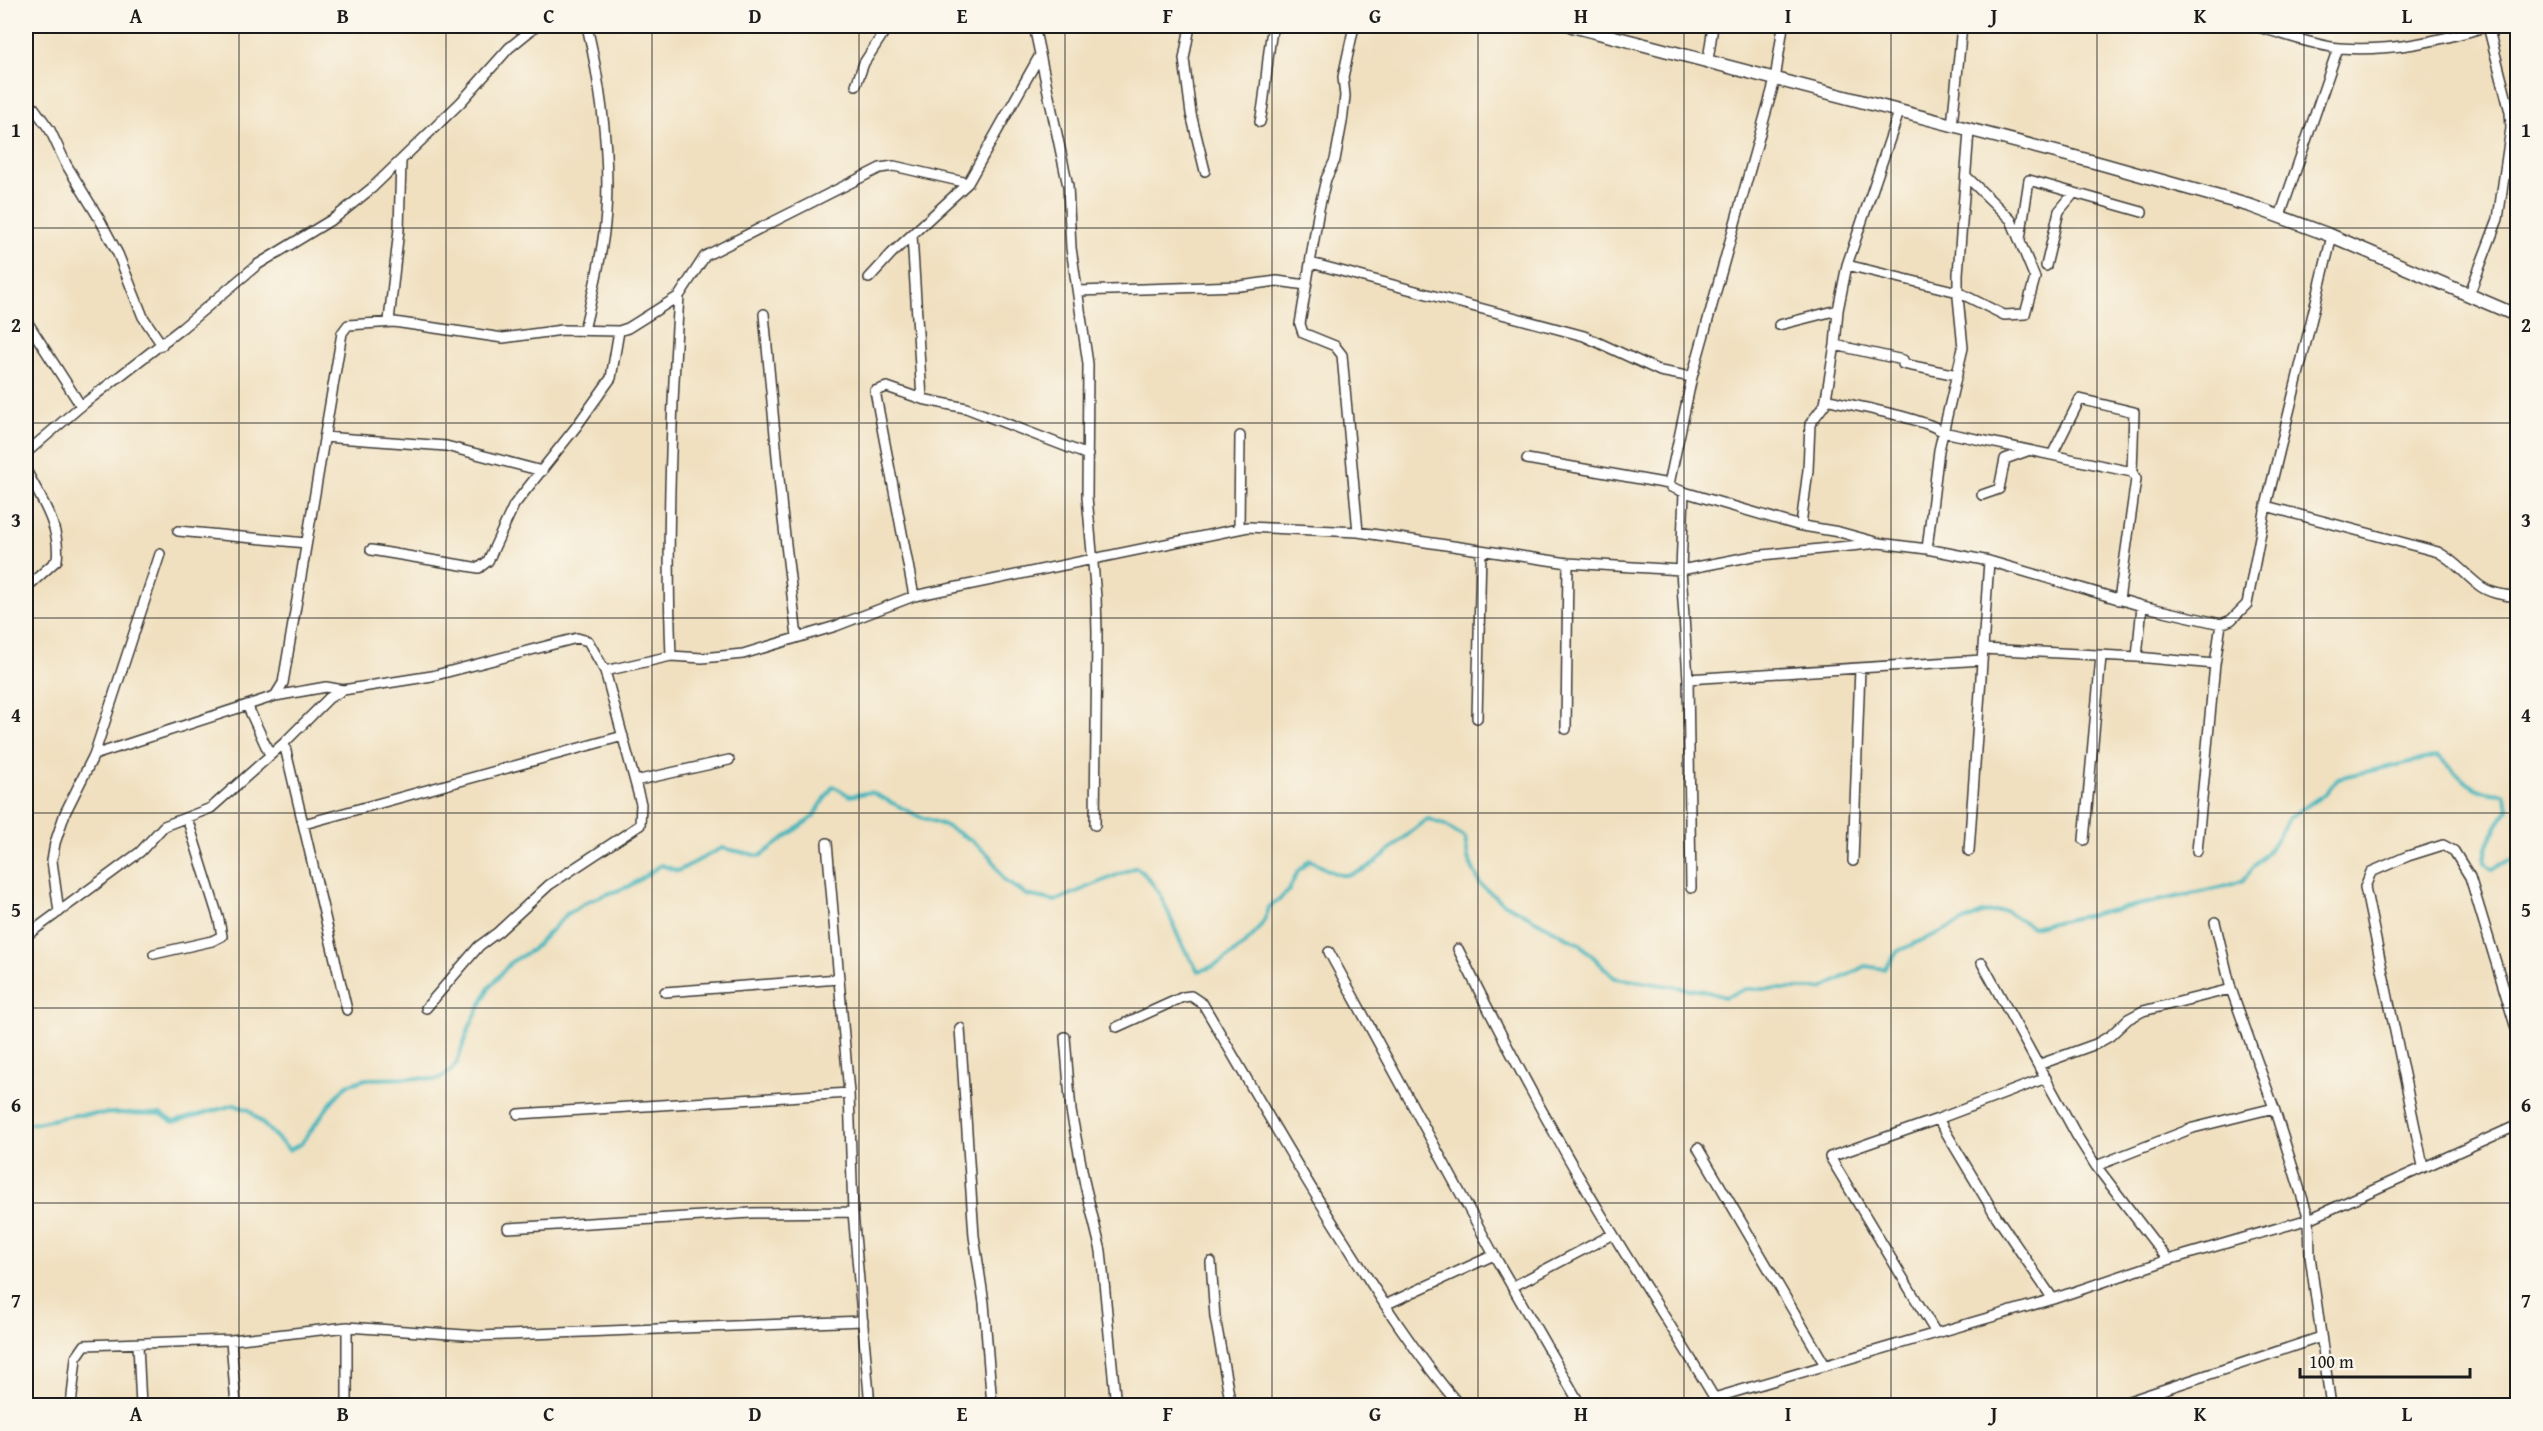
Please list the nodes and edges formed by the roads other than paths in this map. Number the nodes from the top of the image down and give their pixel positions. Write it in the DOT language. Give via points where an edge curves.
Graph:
graph roads {
  1 [pos="536,26"];
  2 [pos="587,26"];
  3 [pos="888,26"];
  4 [pos="1034,26"];
  5 [pos="1190,26"];
  6 [pos="1273,26"];
  7 [pos="1354,26"];
  8 [pos="1572,26"];
  9 [pos="1713,26"];
  10 [pos="1783,26"];
  11 [pos="1962,26"];
  12 [pos="2254,26"];
  13 [pos="2488,26"];
  14 [pos="2338,48"];
  15 [pos="1040,56"];
  16 [pos="1708,60"];
  17 [pos="1775,80"];
  18 [pos="856,86"];
  19 [pos="34,108"];
  20 [pos="1899,112"];
  21 [pos="1260,122"];
  22 [pos="1952,126"];
  23 [pos="1969,131"];
  24 [pos="401,161"];
  25 [pos="1205,171"];
  26 [pos="1965,176"];
  27 [pos="968,183"];
  28 [pos="2074,193"];
  29 [pos="2142,212"];
  30 [pos="2280,216"];
  31 [pos="912,235"];
  32 [pos="2332,236"];
  33 [pos="2020,242"];
  34 [pos="1311,262"];
  35 [pos="1847,265"];
  36 [pos="2046,266"];
  37 [pos="869,278"];
  38 [pos="1306,285"];
  39 [pos="1078,291"];
  40 [pos="1958,292"];
  41 [pos="679,296"];
  42 [pos="2469,296"];
  43 [pos="1838,310"];
  44 [pos="764,314"];
  45 [pos="2517,316"];
  46 [pos="26,320"];
  47 [pos="389,321"];
  48 [pos="1779,325"];
  49 [pos="584,330"];
  50 [pos="619,331"];
  51 [pos="162,345"];
  52 [pos="1835,345"];
  53 [pos="1957,375"];
  54 [pos="1692,378"];
  55 [pos="922,399"];
  56 [pos="1826,399"];
  57 [pos="81,406"];
  58 [pos="1943,432"];
  59 [pos="1240,436"];
  60 [pos="324,437"];
  61 [pos="2029,451"];
  62 [pos="26,453"];
  63 [pos="1088,455"];
  64 [pos="2052,455"];
  65 [pos="1527,459"];
  66 [pos="26,470"];
  67 [pos="542,471"];
  68 [pos="2132,472"];
  69 [pos="1669,484"];
  70 [pos="1684,492"];
  71 [pos="1982,495"];
  72 [pos="2266,506"];
  73 [pos="1801,525"];
  74 [pos="1239,528"];
  75 [pos="178,531"];
  76 [pos="1358,532"];
  77 [pos="306,543"];
  78 [pos="1878,543"];
  79 [pos="1927,549"];
  80 [pos="371,550"];
  81 [pos="1480,551"];
  82 [pos="160,554"];
  83 [pos="1092,559"];
  84 [pos="1989,561"];
  85 [pos="1568,563"];
  86 [pos="1681,570"];
  87 [pos="26,588"];
  88 [pos="914,596"];
  89 [pos="2517,597"];
  90 [pos="2119,600"];
  91 [pos="2142,606"];
  92 [pos="2221,624"];
  93 [pos="796,637"];
  94 [pos="1983,649"];
  95 [pos="671,656"];
  96 [pos="2101,657"];
  97 [pos="2137,657"];
  98 [pos="1982,660"];
  99 [pos="2215,664"];
  100 [pos="1860,668"];
  101 [pos="605,671"];
  102 [pos="1688,679"];
  103 [pos="343,690"];
  104 [pos="275,696"];
  105 [pos="247,705"];
  106 [pos="1477,718"];
  107 [pos="1566,729"];
  108 [pos="623,736"];
  109 [pos="284,743"];
  110 [pos="94,755"];
  111 [pos="270,755"];
  112 [pos="729,760"];
  113 [pos="635,781"];
  114 [pos="187,818"];
  115 [pos="304,824"];
  116 [pos="1095,825"];
  117 [pos="2084,840"];
  118 [pos="827,843"];
  119 [pos="1970,851"];
  120 [pos="2197,851"];
  121 [pos="1853,861"];
  122 [pos="1691,888"];
  123 [pos="59,912"];
  124 [pos="2215,922"];
  125 [pos="26,936"];
  126 [pos="1458,949"];
  127 [pos="1329,952"];
  128 [pos="154,954"];
  129 [pos="1982,963"];
  130 [pos="839,979"];
  131 [pos="2231,989"];
  132 [pos="666,992"];
  133 [pos="426,1008"];
  134 [pos="347,1010"];
  135 [pos="1118,1027"];
  136 [pos="960,1028"];
  137 [pos="2517,1035"];
  138 [pos="1065,1037"];
  139 [pos="2038,1065"];
  140 [pos="2046,1078"];
  141 [pos="849,1093"];
  142 [pos="2274,1108"];
  143 [pos="518,1114"];
  144 [pos="1938,1119"];
  145 [pos="2517,1125"];
  146 [pos="1698,1148"];
  147 [pos="2096,1166"];
  148 [pos="2423,1166"];
  149 [pos="853,1212"];
  150 [pos="2309,1219"];
  151 [pos="508,1228"];
  152 [pos="1613,1234"];
  153 [pos="1494,1255"];
  154 [pos="2168,1260"];
  155 [pos="1211,1262"];
  156 [pos="1512,1287"];
  157 [pos="2053,1299"];
  158 [pos="1385,1305"];
  159 [pos="863,1321"];
  160 [pos="347,1327"];
  161 [pos="1936,1333"];
  162 [pos="2321,1337"];
  163 [pos="231,1340"];
  164 [pos="138,1344"];
  165 [pos="1825,1365"];
  166 [pos="1717,1402"];
  167 [pos="71,1406"];
  168 [pos="141,1406"];
  169 [pos="236,1406"];
  170 [pos="347,1406"];
  171 [pos="870,1406"];
  172 [pos="992,1406"];
  173 [pos="1116,1406"];
  174 [pos="1231,1406"];
  175 [pos="1460,1406"];
  176 [pos="1581,1406"];
  177 [pos="2114,1406"];
  178 [pos="2331,1406"];
  1 -- 24 [label="street" via="509,48"];
  2 -- 49 [label="street" via="604,122 606,204"];
  3 -- 18 [label="street" via="864,63"];
  4 -- 15 [label="street"];
  5 -- 25 [label="street" via="1184,59 1191,114"];
  6 -- 21 [label="street"];
  7 -- 34 [label="street" via="1343,77 1342,122 1319,209"];
  8 -- 16 [label="street"];
  9 -- 16 [label="street"];
  10 -- 17 [label="street"];
  11 -- 22 [label="street"];
  12 -- 14 [label="street"];
  13 -- 14 [label="street" via="2409,46"];
  13 -- 42 [label="street" via="2511,128 2498,219"];
  14 -- 30 [label="street"];
  15 -- 27 [label="street"];
  15 -- 39 [label="street" via="1068,186"];
  16 -- 17 [label="street"];
  17 -- 20 [label="street"];
  17 -- 54 [label="street"];
  19 -- 51 [label="street" via="100,220 143,317"];
  20 -- 22 [label="street"];
  20 -- 35 [label="street"];
  22 -- 23 [label="street"];
  23 -- 26 [label="street"];
  23 -- 30 [label="street" via="2102,164"];
  24 -- 47 [label="street" via="399,229"];
  24 -- 51 [label="street" via="336,217 257,265"];
  26 -- 33 [label="street" via="2011,220"];
  26 -- 40 [label="street"];
  27 -- 31 [label="street"];
  27 -- 41 [label="street" via="894,166 880,168 705,256"];
  28 -- 29 [label="street"];
  28 -- 33 [label="street" via="2029,180"];
  28 -- 36 [label="street" via="2059,212"];
  30 -- 32 [label="street"];
  31 -- 37 [label="street"];
  31 -- 55 [label="street"];
  32 -- 42 [label="street"];
  32 -- 72 [label="street"];
  33 -- 40 [label="street" via="2035,278 2025,314 2004,315"];
  34 -- 38 [label="street"];
  34 -- 54 [label="street" via="1584,336 1660,371"];
  35 -- 40 [label="street"];
  35 -- 43 [label="street"];
  38 -- 39 [label="street" via="1269,281 1240,286"];
  38 -- 76 [label="street" via="1300,324 1303,333 1335,346 1342,355"];
  39 -- 63 [label="street" via="1088,364"];
  40 -- 53 [label="street" via="1963,348"];
  41 -- 50 [label="street"];
  41 -- 95 [label="street" via="670,428"];
  42 -- 45 [label="street"];
  43 -- 48 [label="street"];
  43 -- 52 [label="street"];
  44 -- 93 [label="street"];
  46 -- 57 [label="street"];
  47 -- 49 [label="street" via="503,338"];
  47 -- 60 [label="street" via="344,328"];
  49 -- 50 [label="street"];
  50 -- 67 [label="street" via="611,378"];
  51 -- 57 [label="street"];
  52 -- 53 [label="street"];
  52 -- 56 [label="street"];
  53 -- 58 [label="street"];
  54 -- 69 [label="street"];
  55 -- 63 [label="street" via="983,413"];
  55 -- 88 [label="street" via="887,387 875,391"];
  56 -- 58 [label="street" via="1909,419"];
  56 -- 73 [label="street" via="1810,424"];
  57 -- 62 [label="street"];
  58 -- 61 [label="street"];
  58 -- 79 [label="street"];
  59 -- 74 [label="street"];
  60 -- 67 [label="street" via="446,446"];
  60 -- 77 [label="street"];
  61 -- 64 [label="street"];
  61 -- 71 [label="street" via="2005,459 1999,489"];
  63 -- 83 [label="street"];
  64 -- 68 [label="street"];
  64 -- 68 [label="street" via="2080,399 2134,412"];
  65 -- 69 [label="street"];
  66 -- 87 [label="street" via="56,527 59,544 57,560"];
  67 -- 80 [label="street" via="514,505 488,561 480,568"];
  68 -- 90 [label="street" via="2136,478"];
  69 -- 70 [label="street"];
  70 -- 73 [label="street"];
  70 -- 86 [label="street"];
  72 -- 89 [label="street" via="2438,552 2480,586"];
  72 -- 92 [label="street" via="2247,604"];
  73 -- 78 [label="street"];
  74 -- 76 [label="street"];
  74 -- 83 [label="street"];
  75 -- 77 [label="street"];
  76 -- 81 [label="street"];
  77 -- 104 [label="street" via="283,683"];
  78 -- 79 [label="street"];
  78 -- 86 [label="street" via="1744,558"];
  79 -- 84 [label="street"];
  81 -- 85 [label="street"];
  81 -- 106 [label="street"];
  82 -- 110 [label="street"];
  83 -- 88 [label="street"];
  83 -- 116 [label="street" via="1097,632"];
  84 -- 90 [label="street"];
  84 -- 94 [label="street"];
  85 -- 86 [label="street"];
  85 -- 107 [label="street"];
  86 -- 102 [label="street"];
  88 -- 93 [label="street"];
  90 -- 91 [label="street"];
  91 -- 92 [label="street"];
  91 -- 97 [label="street"];
  92 -- 99 [label="street"];
  93 -- 95 [label="street" via="742,654"];
  94 -- 96 [label="street"];
  94 -- 98 [label="street"];
  95 -- 101 [label="street"];
  96 -- 97 [label="street"];
  96 -- 117 [label="street"];
  97 -- 99 [label="street"];
  98 -- 100 [label="street"];
  98 -- 119 [label="street"];
  99 -- 120 [label="street"];
  100 -- 102 [label="street"];
  100 -- 121 [label="street"];
  101 -- 103 [label="street" via="588,641 577,638 432,676"];
  101 -- 108 [label="street"];
  102 -- 122 [label="street"];
  103 -- 104 [label="street" via="326,687"];
  103 -- 109 [label="street" via="329,698"];
  104 -- 105 [label="street"];
  105 -- 110 [label="street"];
  105 -- 111 [label="street"];
  108 -- 113 [label="street"];
  108 -- 115 [label="street"];
  109 -- 111 [label="street"];
  109 -- 115 [label="street"];
  110 -- 123 [label="street" via="65,813 55,843 52,861"];
  111 -- 114 [label="street" via="211,808"];
  112 -- 113 [label="street"];
  113 -- 133 [label="street" via="641,804 640,825 549,885 479,946"];
  114 -- 123 [label="street" via="164,826 140,852"];
  114 -- 128 [label="street" via="222,936"];
  115 -- 134 [label="street"];
  118 -- 130 [label="street"];
  123 -- 125 [label="street"];
  124 -- 131 [label="street"];
  126 -- 152 [label="street" via="1512,1057"];
  127 -- 153 [label="street"];
  129 -- 139 [label="street"];
  130 -- 132 [label="street"];
  130 -- 141 [label="street"];
  131 -- 139 [label="street" via="2143,1011 2096,1044"];
  131 -- 142 [label="street"];
  135 -- 158 [label="street" via="1183,997 1191,996 1203,1004 1303,1176"];
  136 -- 172 [label="street" via="974,1236"];
  137 -- 148 [label="street" via="2470,877 2454,851 2443,845 2371,873 2365,887"];
  138 -- 173 [label="street" via="1071,1111 1101,1251"];
  139 -- 140 [label="street"];
  140 -- 144 [label="street"];
  140 -- 147 [label="street"];
  141 -- 143 [label="street"];
  141 -- 149 [label="street"];
  142 -- 147 [label="street" via="2193,1128"];
  142 -- 150 [label="street"];
  144 -- 157 [label="street" via="1996,1216"];
  144 -- 161 [label="street" via="1830,1157"];
  145 -- 148 [label="street"];
  146 -- 165 [label="street"];
  147 -- 154 [label="street"];
  148 -- 150 [label="street"];
  149 -- 151 [label="street" via="751,1213"];
  149 -- 159 [label="street"];
  150 -- 154 [label="street"];
  150 -- 162 [label="street"];
  152 -- 156 [label="street"];
  152 -- 166 [label="street"];
  153 -- 156 [label="street"];
  153 -- 158 [label="street"];
  154 -- 157 [label="street"];
  155 -- 174 [label="street" via="1215,1317"];
  156 -- 176 [label="street"];
  157 -- 161 [label="street"];
  158 -- 175 [label="street"];
  159 -- 160 [label="street" via="479,1336"];
  159 -- 171 [label="street"];
  160 -- 163 [label="street"];
  160 -- 170 [label="street"];
  161 -- 165 [label="street"];
  162 -- 177 [label="street"];
  162 -- 178 [label="street"];
  163 -- 164 [label="street"];
  163 -- 169 [label="street"];
  164 -- 167 [label="street" via="85,1345 76,1358"];
  164 -- 168 [label="street"];
  165 -- 166 [label="street"];
}
